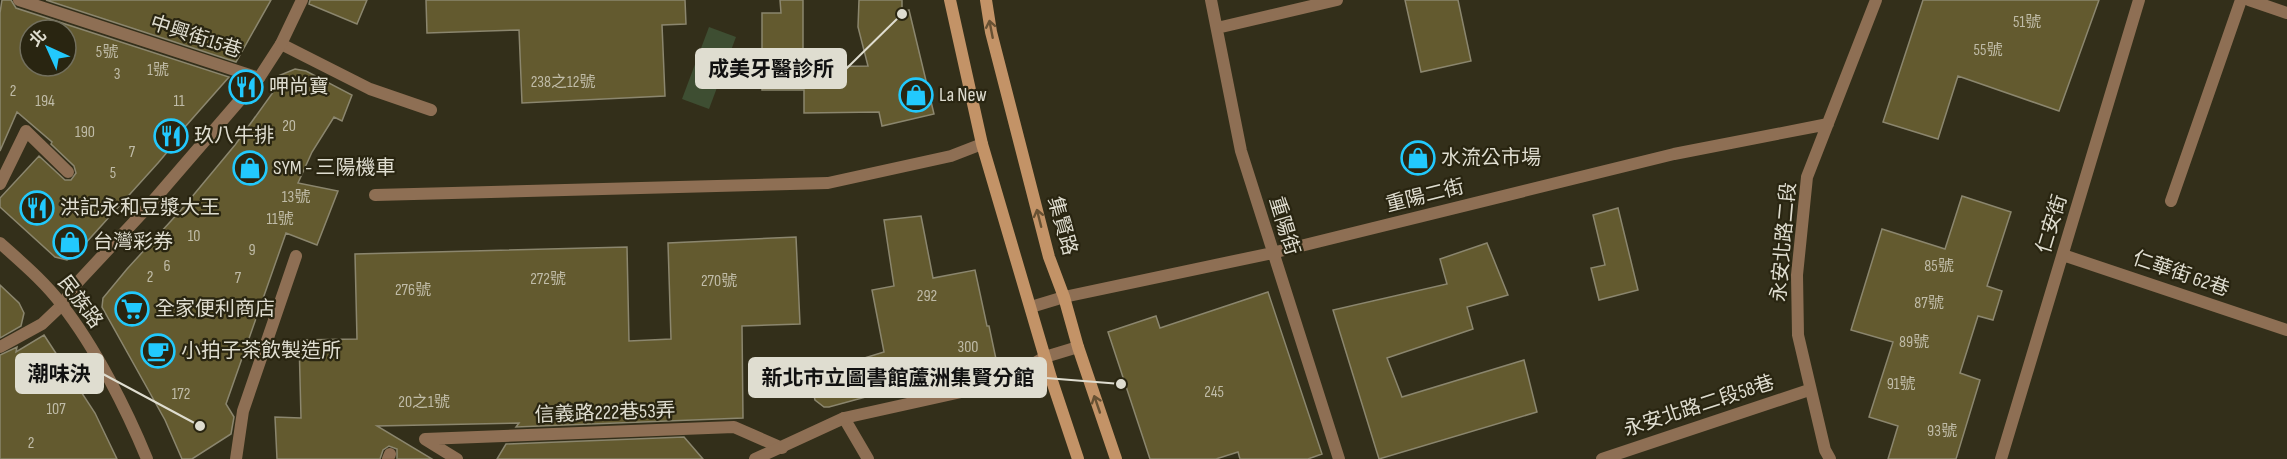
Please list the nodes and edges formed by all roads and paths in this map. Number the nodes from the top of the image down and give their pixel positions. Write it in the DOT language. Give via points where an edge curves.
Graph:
graph roads {
  1 [pos="19,0"];
  2 [pos="302,0"];
  3 [pos="950,0"];
  4 [pos="986,0"];
  5 [pos="1211,0"];
  6 [pos="1338,0"];
  7 [pos="1876,0"];
  8 [pos="2139,0"];
  9 [pos="2241,0"];
  10 [pos="2249,0"];
  11 [pos="2287,13"];
  12 [pos="1216,28"];
  13 [pos="281,45"];
  14 [pos="260,78"];
  15 [pos="431,110"];
  16 [pos="1828,124"];
  17 [pos="982,144"];
  18 [pos="68,172"];
  19 [pos="0,184"];
  20 [pos="375,195"];
  21 [pos="2171,201"];
  22 [pos="0,243"];
  23 [pos="1272,253"];
  24 [pos="2063,255"];
  25 [pos="296,256"];
  26 [pos="1064,297"];
  27 [pos="62,305"];
  28 [pos="1031,306"];
  29 [pos="2287,330"];
  30 [pos="0,347"];
  31 [pos="1078,347"];
  32 [pos="1045,357"];
  33 [pos="1809,390"];
  34 [pos="844,418"];
  35 [pos="782,448"];
  36 [pos="147,459"];
  37 [pos="236,459"];
  38 [pos="456,459"];
  39 [pos="756,459"];
  40 [pos="868,459"];
  41 [pos="1078,459"];
  42 [pos="1116,459"];
  43 [pos="1339,459"];
  44 [pos="1602,459"];
  45 [pos="1830,459"];
  46 [pos="2001,459"];
  1 -- 14 [label="street, 中興街15巷"];
  2 -- 13 [label="street"];
  3 -- 17 [label="main road"];
  26 -- 4 [label="main road, 集賢路, one-way" via="1049,257"];
  5 -- 12 [label="street, 重陽街"];
  6 -- 12 [label="street"];
  7 -- 16 [label="street, 永安北路二段"];
  8 -- 24 [label="street, 仁安街"];
  9 -- 21 [label="street"];
  10 -- 11 [label="street"];
  12 -- 23 [label="street, 重陽街" via="1241,151"];
  13 -- 14 [label="street"];
  13 -- 15 [label="street" via="370,89"];
  14 -- 27 [label="street" via="77,283"];
  16 -- 23 [label="street, 重陽二街" via="1674,154"];
  16 -- 33 [label="street, 永安北路二段" via="1807,177 1797,274 1798,335"];
  17 -- 20 [label="street" via="951,156 828,183"];
  17 -- 28 [label="main road"];
  18 -- 19 [label="street" via="26,131"];
  22 -- 27 [label="street, 民族路"];
  23 -- 26 [label="street, 重陽二街"];
  23 -- 43 [label="street, 重陽街"];
  24 -- 29 [label="street, 仁華街 62巷"];
  24 -- 46 [label="street, 仁安街"];
  25 -- 37 [label="street" via="243,411"];
  26 -- 28 [label="street, 重陽二街"];
  26 -- 31 [label="main road, 集賢路"];
  27 -- 30 [label="street" via="42,324"];
  27 -- 36 [label="street, 民族路" via="132,423"];
  28 -- 32 [label="main road"];
  31 -- 32 [label="street"];
  42 -- 31 [label="main road, 集賢路, one-way"];
  32 -- 34 [label="street" via="1002,384"];
  32 -- 41 [label="main road"];
  33 -- 44 [label="street, 永安北路二段58巷"];
  33 -- 45 [label="street, 永安北路二段"];
  34 -- 35 [label="street"];
  34 -- 40 [label="street"];
  35 -- 38 [label="street, 信義路222巷53弄" via="734,427 424,439"];
  35 -- 39 [label="street"];
}
